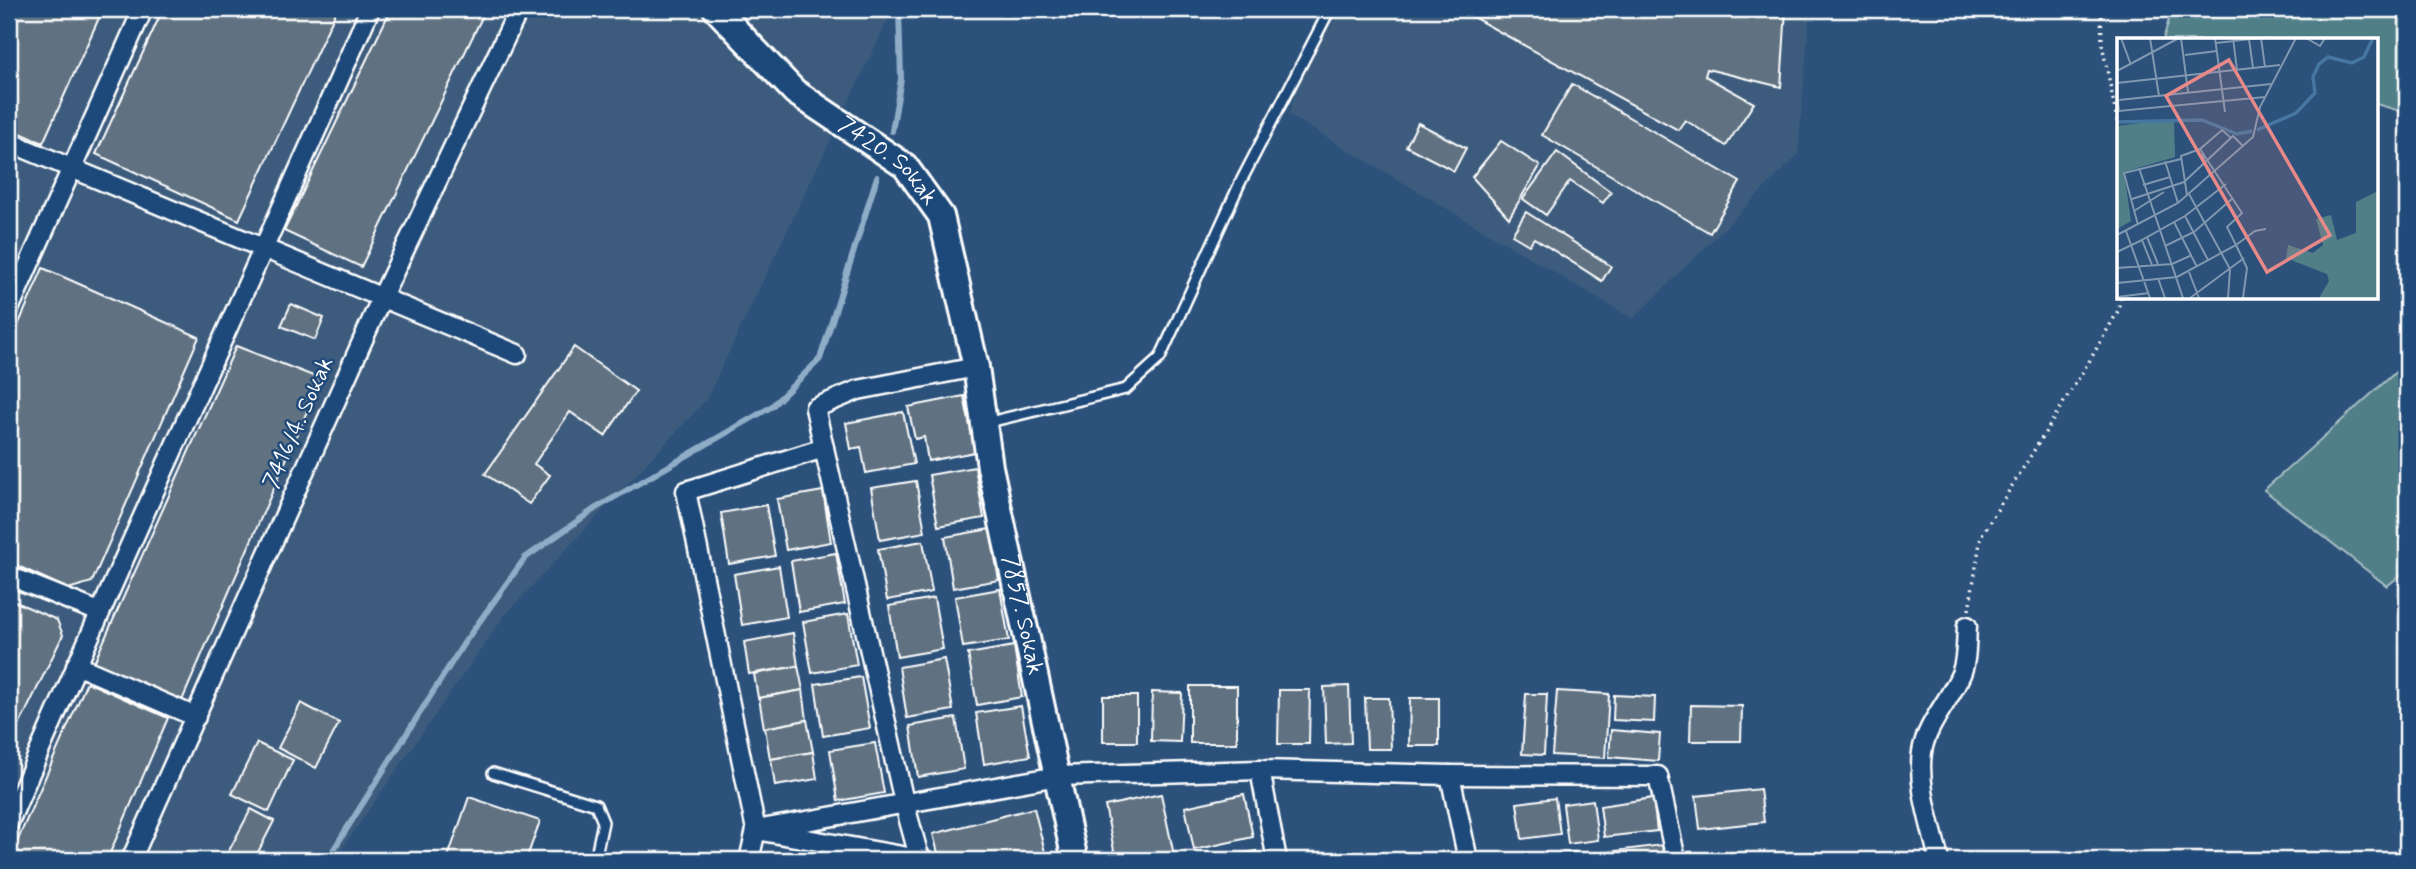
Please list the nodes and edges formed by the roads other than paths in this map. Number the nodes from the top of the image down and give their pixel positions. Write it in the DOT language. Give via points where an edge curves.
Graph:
graph roads {
  1 [pos="143,9"];
  2 [pos="370,9"];
  3 [pos="519,9"];
  4 [pos="716,9"];
  5 [pos="1330,9"];
  6 [pos="9,142"];
  7 [pos="73,168"];
  8 [pos="265,248"];
  9 [pos="382,297"];
  10 [pos="9,309"];
  11 [pos="517,354"];
  12 [pos="976,367"];
  13 [pos="984,423"];
  14 [pos="824,448"];
  15 [pos="9,576"];
  16 [pos="99,612"];
  17 [pos="1967,626"];
  18 [pos="76,665"];
  19 [pos="196,718"];
  20 [pos="1260,770"];
  21 [pos="494,773"];
  22 [pos="1450,775"];
  23 [pos="1058,776"];
  24 [pos="904,802"];
  25 [pos="9,822"];
  26 [pos="756,830"];
  27 [pos="131,860"];
  28 [pos="595,860"];
  29 [pos="750,860"];
  30 [pos="922,860"];
  31 [pos="1075,860"];
  32 [pos="1277,860"];
  33 [pos="1468,860"];
  34 [pos="1676,860"];
  35 [pos="1939,860"];
  1 -- 7 [label="street"];
  2 -- 8 [label="street"];
  3 -- 9 [label="street, 7416/4. Sokak"];
  4 -- 12 [label="street, 7420. Sokak" via="795,92 905,166 941,216"];
  5 -- 13 [label="lane" via="1240,183 1160,358 1125,389"];
  6 -- 7 [label="street"];
  7 -- 8 [label="street"];
  7 -- 10 [label="street"];
  8 -- 9 [label="street"];
  8 -- 16 [label="street"];
  9 -- 11 [label="street"];
  9 -- 19 [label="street, 7416/4. Sokak"];
  12 -- 13 [label="street, 7857. Sokak"];
  12 -- 14 [label="street" via="858,390 815,408"];
  13 -- 23 [label="street, 7857. Sokak"];
  14 -- 24 [label="street"];
  14 -- 26 [label="street" via="686,491"];
  15 -- 16 [label="street"];
  16 -- 18 [label="street"];
  17 -- 35 [label="street" via="1963,671 1922,752 1923,785"];
  18 -- 19 [label="street"];
  18 -- 25 [label="street"];
  19 -- 27 [label="street, 7416/4. Sokak"];
  20 -- 22 [label="street"];
  20 -- 23 [label="street"];
  20 -- 32 [label="street"];
  21 -- 28 [label="lane" via="596,805 603,822"];
  22 -- 33 [label="street"];
  22 -- 34 [label="street" via="1658,776"];
  23 -- 24 [label="street"];
  23 -- 31 [label="street, 7857. Sokak"];
  24 -- 26 [label="street"];
  24 -- 30 [label="street"];
  26 -- 29 [label="street"];
  26 -- 30 [label="street"];
}
